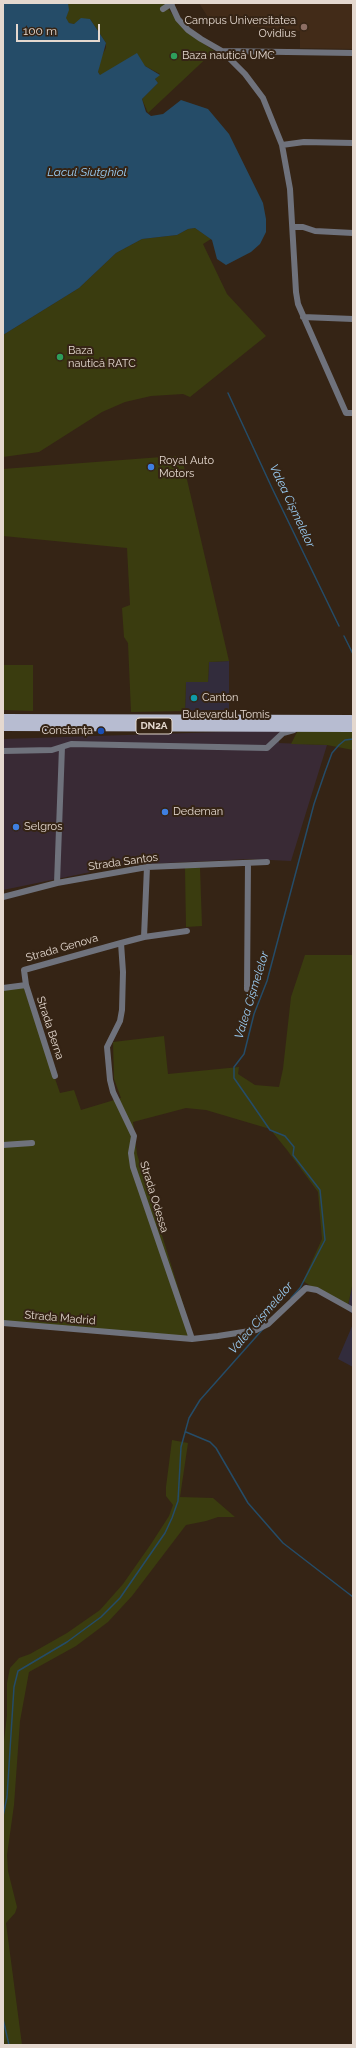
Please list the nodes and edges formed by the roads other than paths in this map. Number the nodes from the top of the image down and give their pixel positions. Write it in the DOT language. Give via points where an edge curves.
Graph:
graph roads {
  1 [pos="171,3"];
  2 [pos="163,9"];
  3 [pos="222,51"];
  4 [pos="353,53"];
  5 [pos="353,143"];
  6 [pos="282,145"];
  7 [pos="293,227"];
  8 [pos="353,233"];
  9 [pos="303,317"];
  10 [pos="353,319"];
  11 [pos="353,413"];
  12 [pos="3,719"];
  13 [pos="353,720"];
  14 [pos="3,726"];
  15 [pos="353,727"];
  16 [pos="305,728"];
  17 [pos="62,747"];
  18 [pos="3,751"];
  19 [pos="268,862"];
  20 [pos="248,863"];
  21 [pos="147,867"];
  22 [pos="56,883"];
  23 [pos="3,897"];
  24 [pos="187,931"];
  25 [pos="144,937"];
  26 [pos="121,943"];
  27 [pos="26,985"];
  28 [pos="3,988"];
  29 [pos="247,989"];
  30 [pos="55,1076"];
  31 [pos="32,1142"];
  32 [pos="3,1144"];
  33 [pos="353,1310"];
  34 [pos="3,1323"];
  35 [pos="192,1339"];
  1 -- 2 [label="street"];
  1 -- 3 [label="street" via="178,19 188,30"];
  3 -- 4 [label="street"];
  3 -- 6 [label="street" via="245,74 263,98"];
  5 -- 6 [label="street" via="304,142"];
  6 -- 7 [label="street" via="290,189"];
  7 -- 8 [label="street"];
  7 -- 9 [label="street" via="296,292"];
  9 -- 10 [label="street"];
  9 -- 11 [label="street" via="346,413"];
  12 -- 13 [label="main road, Bulevardul Tomis / DN2A"];
  14 -- 16 [label="main road, Bulevardul Tomis / DN2A"];
  15 -- 16 [label="main road, Bulevardul Tomis / DN2A"];
  16 -- 17 [label="street" via="283,733 267,748 71,744"];
  17 -- 18 [label="street"];
  17 -- 22 [label="street"];
  19 -- 20 [label="street, Strada Santos"];
  20 -- 21 [label="street, Strada Santos"];
  20 -- 29 [label="street"];
  21 -- 22 [label="street, Strada Santos"];
  21 -- 25 [label="street"];
  22 -- 23 [label="street, Strada Santos"];
  24 -- 25 [label="street"];
  25 -- 26 [label="street"];
  26 -- 27 [label="street, Strada Genova" via="27,968 23,973"];
  26 -- 35 [label="street, Strada Odessa" via="122,1010 120,1021 107,1047 110,1080 134,1136 131,1153 133,1167"];
  27 -- 28 [label="street"];
  27 -- 30 [label="street, Strada Berna"];
  31 -- 32 [label="street"];
  33 -- 35 [label="street, Strada Madrid" via="317,1290 306,1288 268,1324 256,1330"];
  34 -- 35 [label="street, Strada Madrid"];
}
